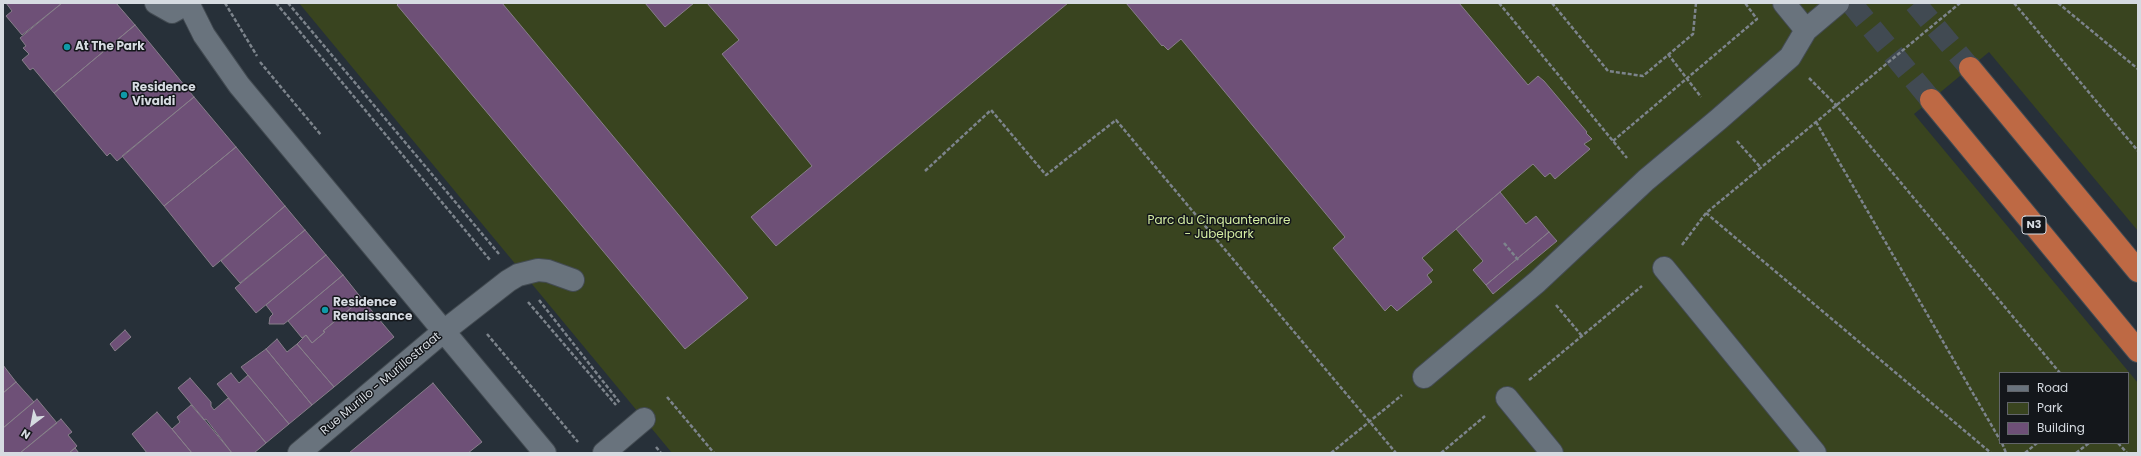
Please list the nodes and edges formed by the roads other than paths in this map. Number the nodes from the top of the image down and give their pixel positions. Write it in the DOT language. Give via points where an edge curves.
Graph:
graph roads {
  1 [pos="156,3"];
  2 [pos="188,3"];
  3 [pos="1784,3"];
  4 [pos="1838,3"];
  5 [pos="1806,30"];
  6 [pos="1970,68"];
  7 [pos="1931,100"];
  8 [pos="1664,268"];
  9 [pos="2138,272"];
  10 [pos="573,280"];
  11 [pos="444,331"];
  12 [pos="2138,351"];
  13 [pos="1424,377"];
  14 [pos="1507,398"];
  15 [pos="638,424"];
  16 [pos="543,452"];
  17 [pos="299,453"];
  18 [pos="604,453"];
  19 [pos="1552,453"];
  20 [pos="1815,453"];
  1 -- 2 [label="street" via="172,12"];
  2 -- 11 [label="street" via="208,40 239,85"];
  3 -- 5 [label="street"];
  4 -- 5 [label="street"];
  5 -- 13 [label="street" via="1790,57 1646,180 1536,282"];
  6 -- 9 [label="highway"];
  7 -- 12 [label="highway, N3"];
  8 -- 20 [label="street"];
  10 -- 11 [label="street, Rue Murillo - Murillostraat" via="538,270 513,278"];
  11 -- 16 [label="street"];
  11 -- 17 [label="street, Rue Murillo - Murillostraat"];
  14 -- 19 [label="street"];
  15 -- 18 [label="street"];
}
